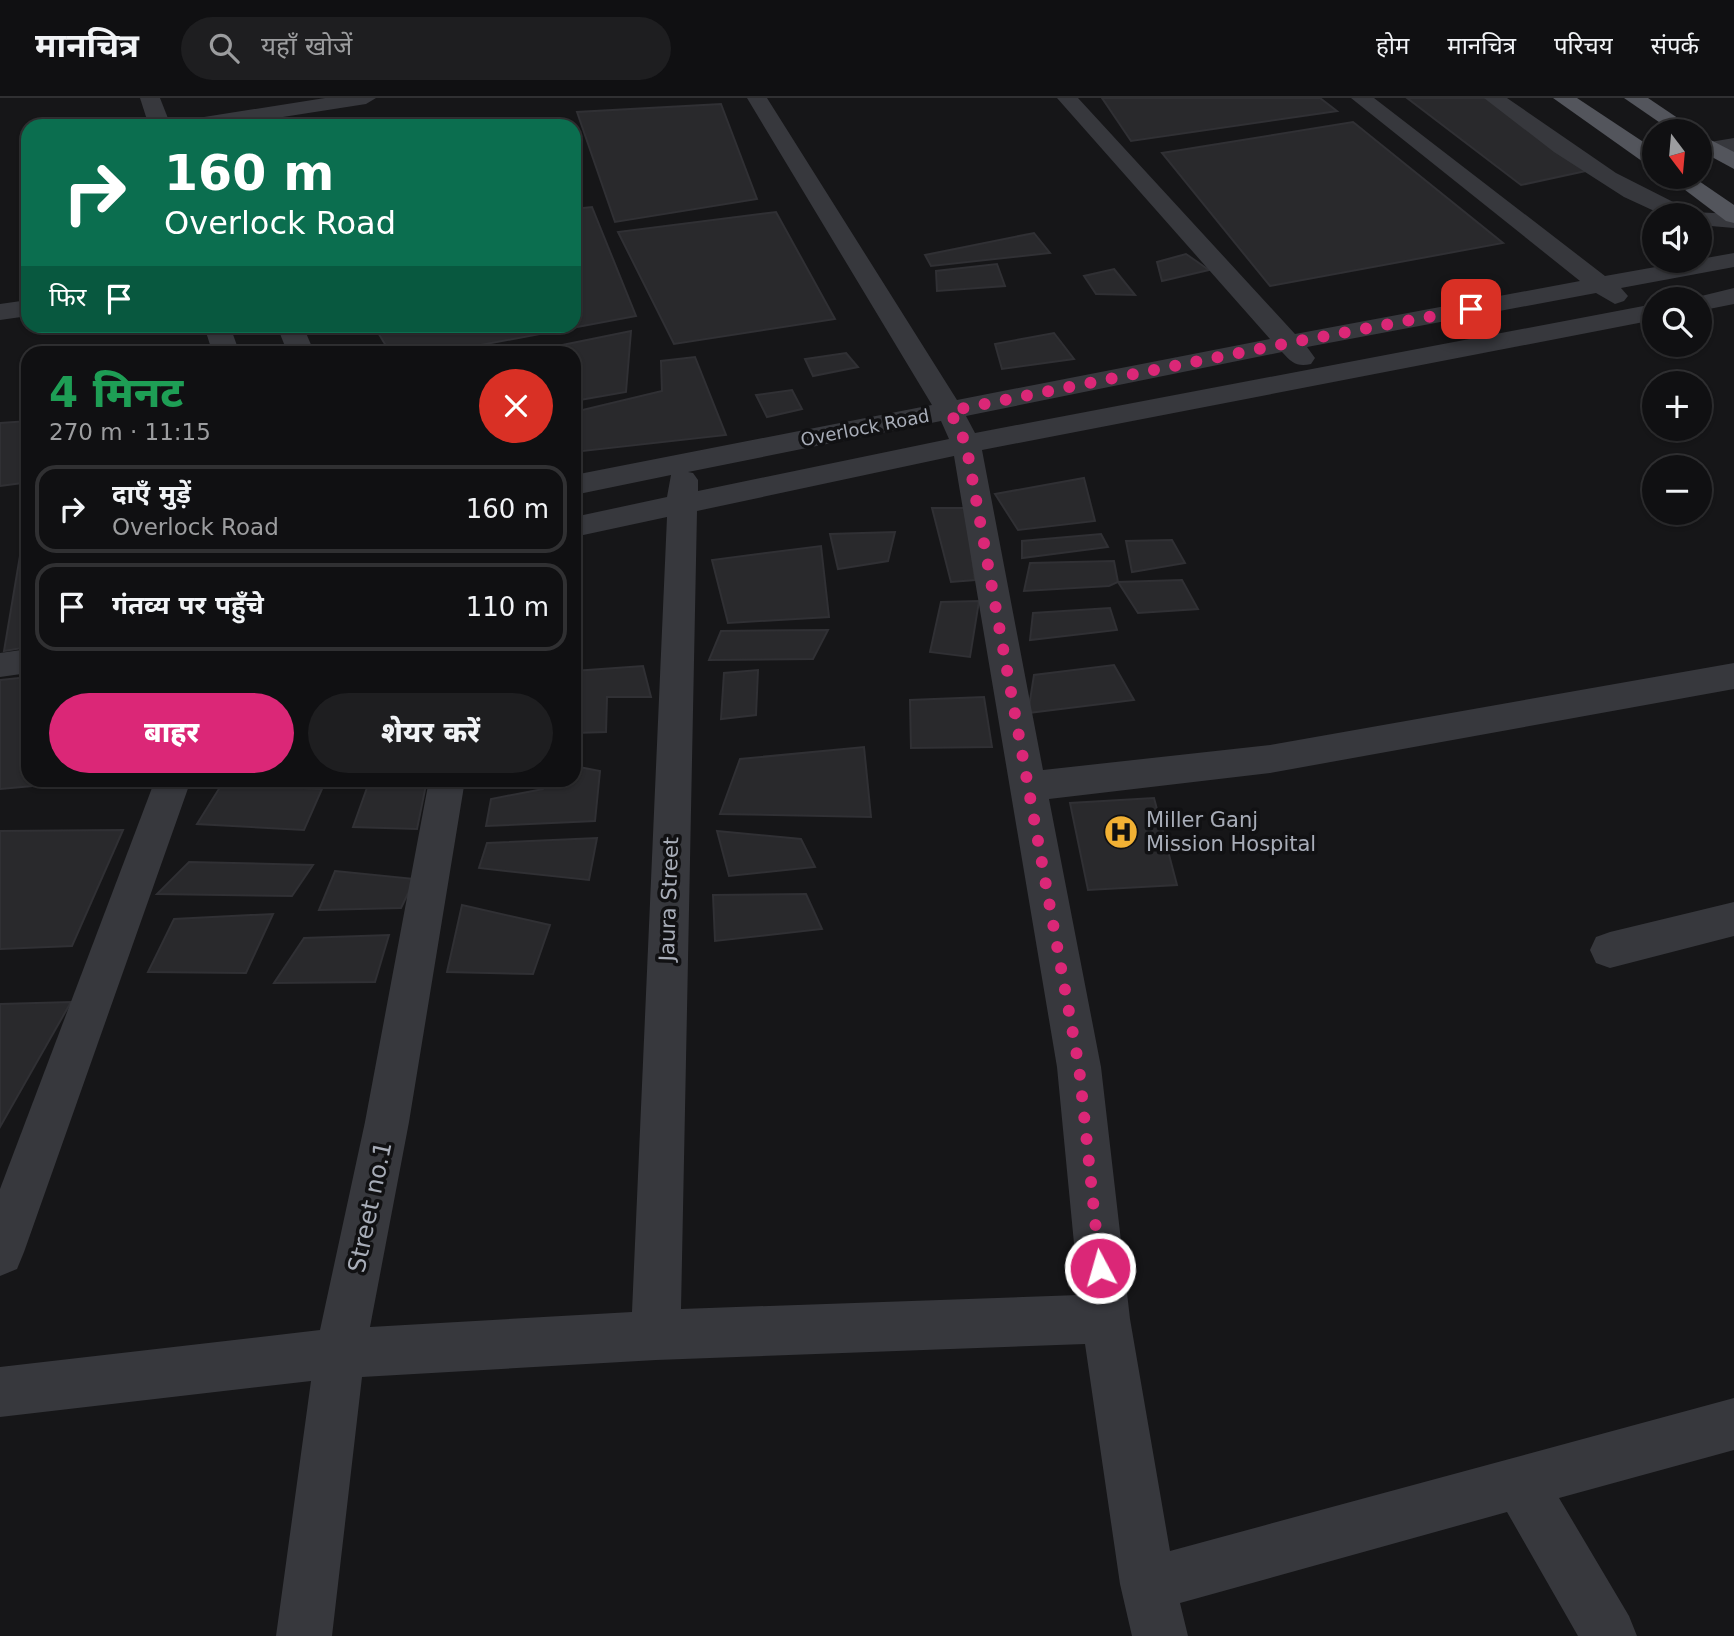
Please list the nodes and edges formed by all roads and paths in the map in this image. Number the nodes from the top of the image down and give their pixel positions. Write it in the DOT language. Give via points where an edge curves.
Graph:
graph roads {
  1 [pos="150,98"];
  2 [pos="194,98"];
  3 [pos="366,98"];
  4 [pos="757,98"];
  5 [pos="1067,98"];
  6 [pos="1361,98"];
  7 [pos="1494,98"];
  8 [pos="1563,98"];
  9 [pos="1634,98"];
  10 [pos="158,119"];
  11 [pos="203,119"];
  12 [pos="236,119"];
  13 [pos="1667,119"];
  14 [pos="1715,144"];
  15 [pos="1642,151"];
  16 [pos="1734,162"];
  17 [pos="1695,189"];
  18 [pos="1650,203"];
  19 [pos="1712,218"];
  20 [pos="1734,218"];
  21 [pos="1734,260"];
  22 [pos="1602,286"];
  23 [pos="1734,296"];
  24 [pos="1712,300"];
  25 [pos="21,309"];
  26 [pos="1642,311"];
  27 [pos="0,312"];
  28 [pos="1642,314"];
  29 [pos="1288,343"];
  30 [pos="1317,376"];
  31 [pos="958,428"];
  32 [pos="684,463"];
  33 [pos="581,484"];
  34 [pos="681,506"];
  35 [pos="581,526"];
  36 [pos="21,662"];
  37 [pos="0,665"];
  38 [pos="1734,676"];
  39 [pos="170,787"];
  40 [pos="446,787"];
  41 [pos="1026,787"];
  42 [pos="1734,919"];
  43 [pos="1610,950"];
  44 [pos="0,1252"];
  45 [pos="1106,1319"];
  46 [pos="656,1335"];
  47 [pos="340,1353"];
  48 [pos="0,1392"];
  49 [pos="1734,1424"];
  50 [pos="1520,1483"];
  51 [pos="1148,1584"];
  52 [pos="304,1636"];
  53 [pos="1160,1636"];
  54 [pos="1609,1636"];
  1 -- 10 [label="street"];
  2 -- 11 [label="street"];
  3 -- 12 [label="street"];
  4 -- 31 [label="street"];
  5 -- 29 [label="street"];
  6 -- 22 [label="street"];
  7 -- 18 [label="street" via="1597,173"];
  8 -- 15 [label="main road"];
  9 -- 13 [label="main road"];
  14 -- 16 [label="main road"];
  17 -- 20 [label="main road"];
  19 -- 20 [label="street"];
  21 -- 22 [label="street, Overlock Road"];
  22 -- 26 [label="street"];
  22 -- 29 [label="street, Overlock Road"];
  23 -- 24 [label="street"];
  25 -- 27 [label="street"];
  28 -- 30 [label="street, Overlock Road"];
  29 -- 30 [label="street"];
  29 -- 31 [label="street, Overlock Road"];
  30 -- 31 [label="street, Overlock Road"];
  31 -- 32 [label="street, Overlock Road"];
  31 -- 34 [label="street, Overlock Road"];
  31 -- 41 [label="street"];
  32 -- 33 [label="street, Overlock Road"];
  32 -- 34 [label="street, Jaura Street"];
  34 -- 35 [label="street, Overlock Road"];
  34 -- 46 [label="street, Jaura Street"];
  36 -- 37 [label="street"];
  38 -- 41 [label="street" via="1270,760"];
  39 -- 44 [label="street"];
  40 -- 47 [label="street, Street no.1" via="387,1122"];
  41 -- 45 [label="street" via="1079,1067"];
  42 -- 43 [label="street"];
  45 -- 46 [label="street"];
  45 -- 51 [label="street"];
  46 -- 47 [label="street"];
  47 -- 48 [label="street"];
  47 -- 52 [label="street, Street no.1"];
  49 -- 50 [label="street"];
  50 -- 51 [label="street"];
  50 -- 54 [label="street"];
  51 -- 53 [label="street"];
}
